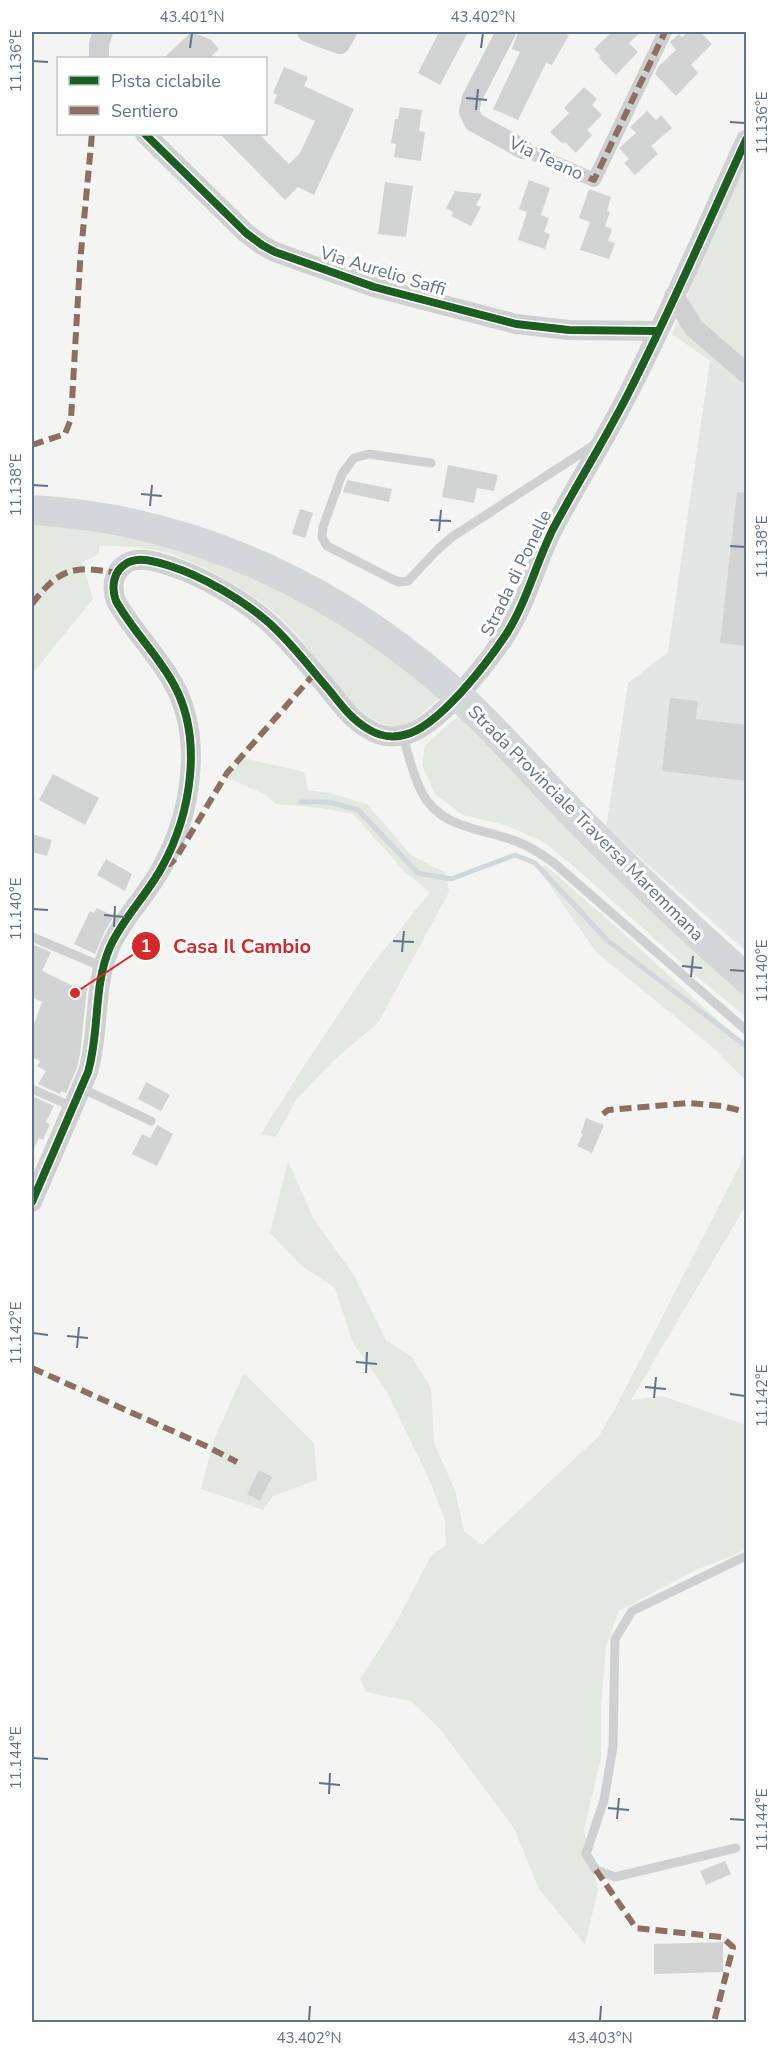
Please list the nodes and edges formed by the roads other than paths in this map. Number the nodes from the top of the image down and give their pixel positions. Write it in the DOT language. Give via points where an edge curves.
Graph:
graph roads {
  1 [pos="103,32"];
  2 [pos="307,32"];
  3 [pos="347,32"];
  4 [pos="506,32"];
  5 [pos="665,32"];
  6 [pos="99,57"];
  7 [pos="146,135"];
  8 [pos="747,140"];
  9 [pos="523,149"];
  10 [pos="674,296"];
  11 [pos="658,331"];
  12 [pos="747,373"];
  13 [pos="604,438"];
  14 [pos="431,463"];
  15 [pos="32,510"];
  16 [pos="403,736"];
  17 [pos="32,937"];
  18 [pos="103,967"];
  19 [pos="747,978"];
  20 [pos="747,1030"];
  21 [pos="81,1088"];
  22 [pos="32,1089"];
  23 [pos="73,1107"];
  24 [pos="151,1121"];
  25 [pos="32,1202"];
  26 [pos="747,1556"];
  27 [pos="736,1848"];
  1 -- 6 [label="street"];
  2 -- 3 [label="street" via="340,44"];
  4 -- 9 [label="street, Via Teano" via="472,98 469,116"];
  5 -- 9 [label="street, Via Teano" via="594,180"];
  7 -- 11 [label="street, Via Aurelio Saffi" via="246,233 275,252 374,287 516,324 569,330"];
  8 -- 10 [label="street, Strada di Ponelle"];
  10 -- 11 [label="street, Strada di Ponelle"];
  10 -- 12 [label="street" via="700,335"];
  11 -- 13 [label="street, Strada di Ponelle"];
  13 -- 14 [label="lane" via="452,537 408,581 392,579 324,543 325,519 342,474 354,458 369,454"];
  13 -- 16 [label="street, Strada di Ponelle" via="553,531 522,604 500,643 471,681 438,714"];
  15 -- 19 [label="main road, Strada Provinciale Traversa Maremmana" via="123,522 203,542 264,567 354,615 467,704 617,859"];
  16 -- 18 [label="street" via="381,735 358,722 278,631 235,598 172,567 145,560 126,564 115,577 113,594 180,696 188,730 189,781 186,805 167,857 117,934"];
  16 -- 20 [label="lane" via="423,794 438,813 450,821 518,842 555,863"];
  17 -- 18 [label="lane"];
  18 -- 21 [label="street" via="92,1056"];
  21 -- 23 [label="street"];
  21 -- 24 [label="lane"];
  22 -- 23 [label="lane"];
  23 -- 25 [label="street"];
  26 -- 27 [label="lane" via="632,1611 615,1639 613,1747 604,1800 586,1854 596,1870 615,1877"];
}
